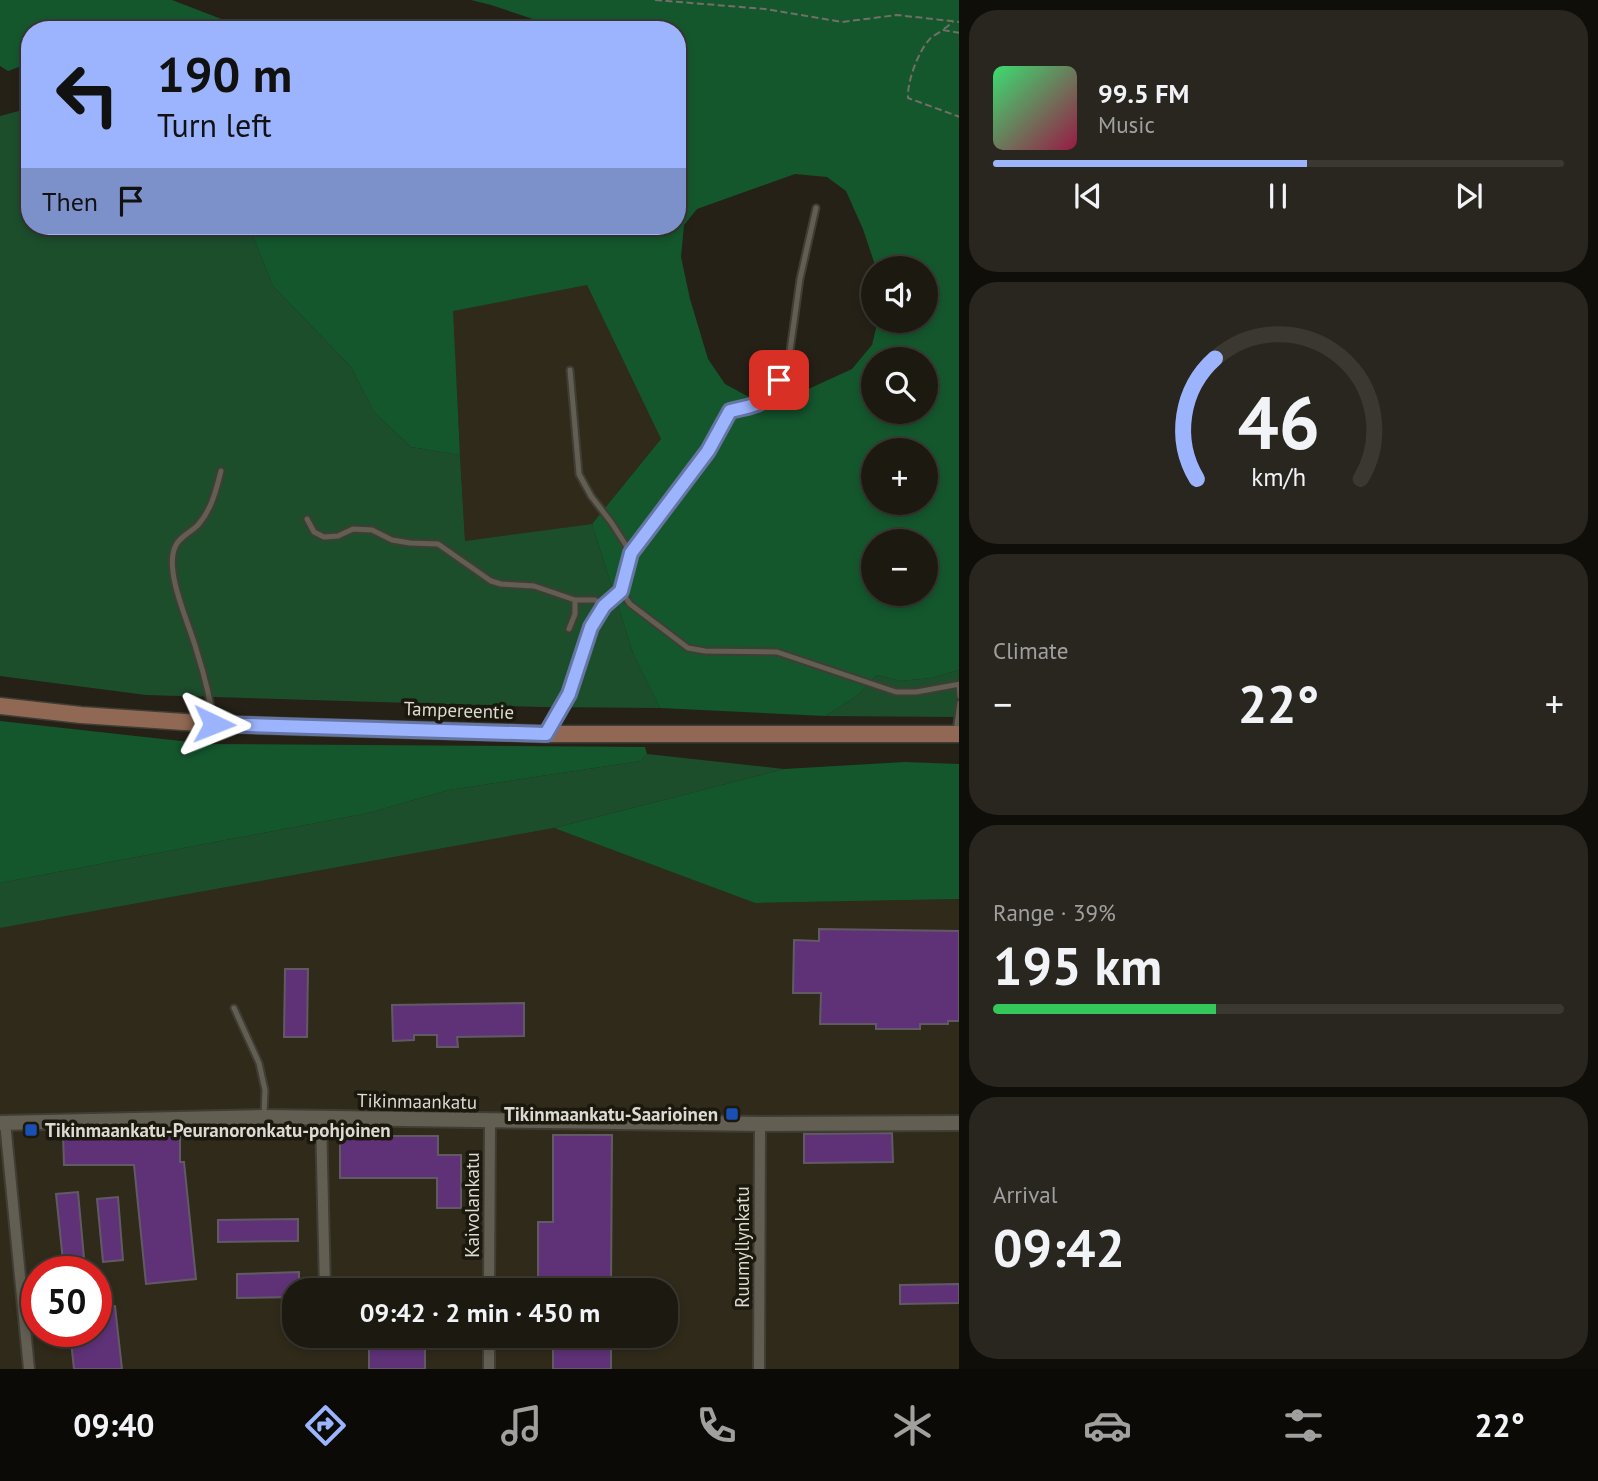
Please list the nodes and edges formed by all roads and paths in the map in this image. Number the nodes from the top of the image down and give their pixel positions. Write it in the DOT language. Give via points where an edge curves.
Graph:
graph roads {
  1 [pos="655,0"];
  2 [pos="954,21"];
  3 [pos="959,22"];
  4 [pos="943,30"];
  5 [pos="959,33"];
  6 [pos="959,117"];
  7 [pos="816,208"];
  8 [pos="570,370"];
  9 [pos="221,471"];
  10 [pos="307,519"];
  11 [pos="631,553"];
  12 [pos="621,591"];
  13 [pos="575,600"];
  14 [pos="604,606"];
  15 [pos="569,629"];
  16 [pos="959,684"];
  17 [pos="959,696"];
  18 [pos="959,703"];
  19 [pos="0,706"];
  20 [pos="214,724"];
  21 [pos="546,734"];
  22 [pos="958,734"];
  23 [pos="234,1008"];
  24 [pos="264,1117"];
  25 [pos="321,1119"];
  26 [pos="490,1121"];
  27 [pos="2,1123"];
  28 [pos="959,1123"];
  29 [pos="760,1124"];
  30 [pos="325,1278"];
  31 [pos="489,1278"];
  32 [pos="489,1348"];
  33 [pos="29,1369"];
  34 [pos="489,1369"];
  35 [pos="759,1369"];
  1 -- 2 [label="path" via="765,9 842,22 897,15"];
  2 -- 3 [label="path"];
  2 -- 4 [label="path"];
  4 -- 5 [label="path"];
  4 -- 6 [label="path" via="930,39 917,60 908,98"];
  7 -- 11 [label="lane" via="788,365 760,404 730,411 708,451"];
  8 -- 11 [label="lane" via="579,474"];
  9 -- 20 [label="lane" via="213,502 197,526 179,539 172,561"];
  10 -- 13 [label="lane" via="314,532 324,537 353,529 372,530 392,540 438,544 491,581 534,586"];
  11 -- 12 [label="lane"];
  12 -- 14 [label="lane"];
  12 -- 16 [label="lane" via="630,604 688,648 777,652 896,692"];
  13 -- 14 [label="lane" via="595,600"];
  13 -- 15 [label="lane"];
  14 -- 21 [label="lane" via="591,627 569,694"];
  16 -- 17 [label="lane"];
  18 -- 22 [label="lane"];
  19 -- 20 [label="main road, Tampereentie"];
  20 -- 21 [label="main road, Tampereentie"];
  21 -- 22 [label="main road, Tampereentie"];
  23 -- 24 [label="lane" via="259,1063"];
  24 -- 25 [label="street, Tikinmaankatu"];
  24 -- 27 [label="street, Tikinmaankatu"];
  25 -- 26 [label="street, Tikinmaankatu"];
  25 -- 30 [label="street"];
  26 -- 29 [label="street, Tikinmaankatu"];
  26 -- 31 [label="street, Kaivolankatu"];
  27 -- 33 [label="street"];
  28 -- 29 [label="street, Tikinmaankatu"];
  29 -- 35 [label="street, Ruumyllynkatu"];
  32 -- 34 [label="street"];
}
